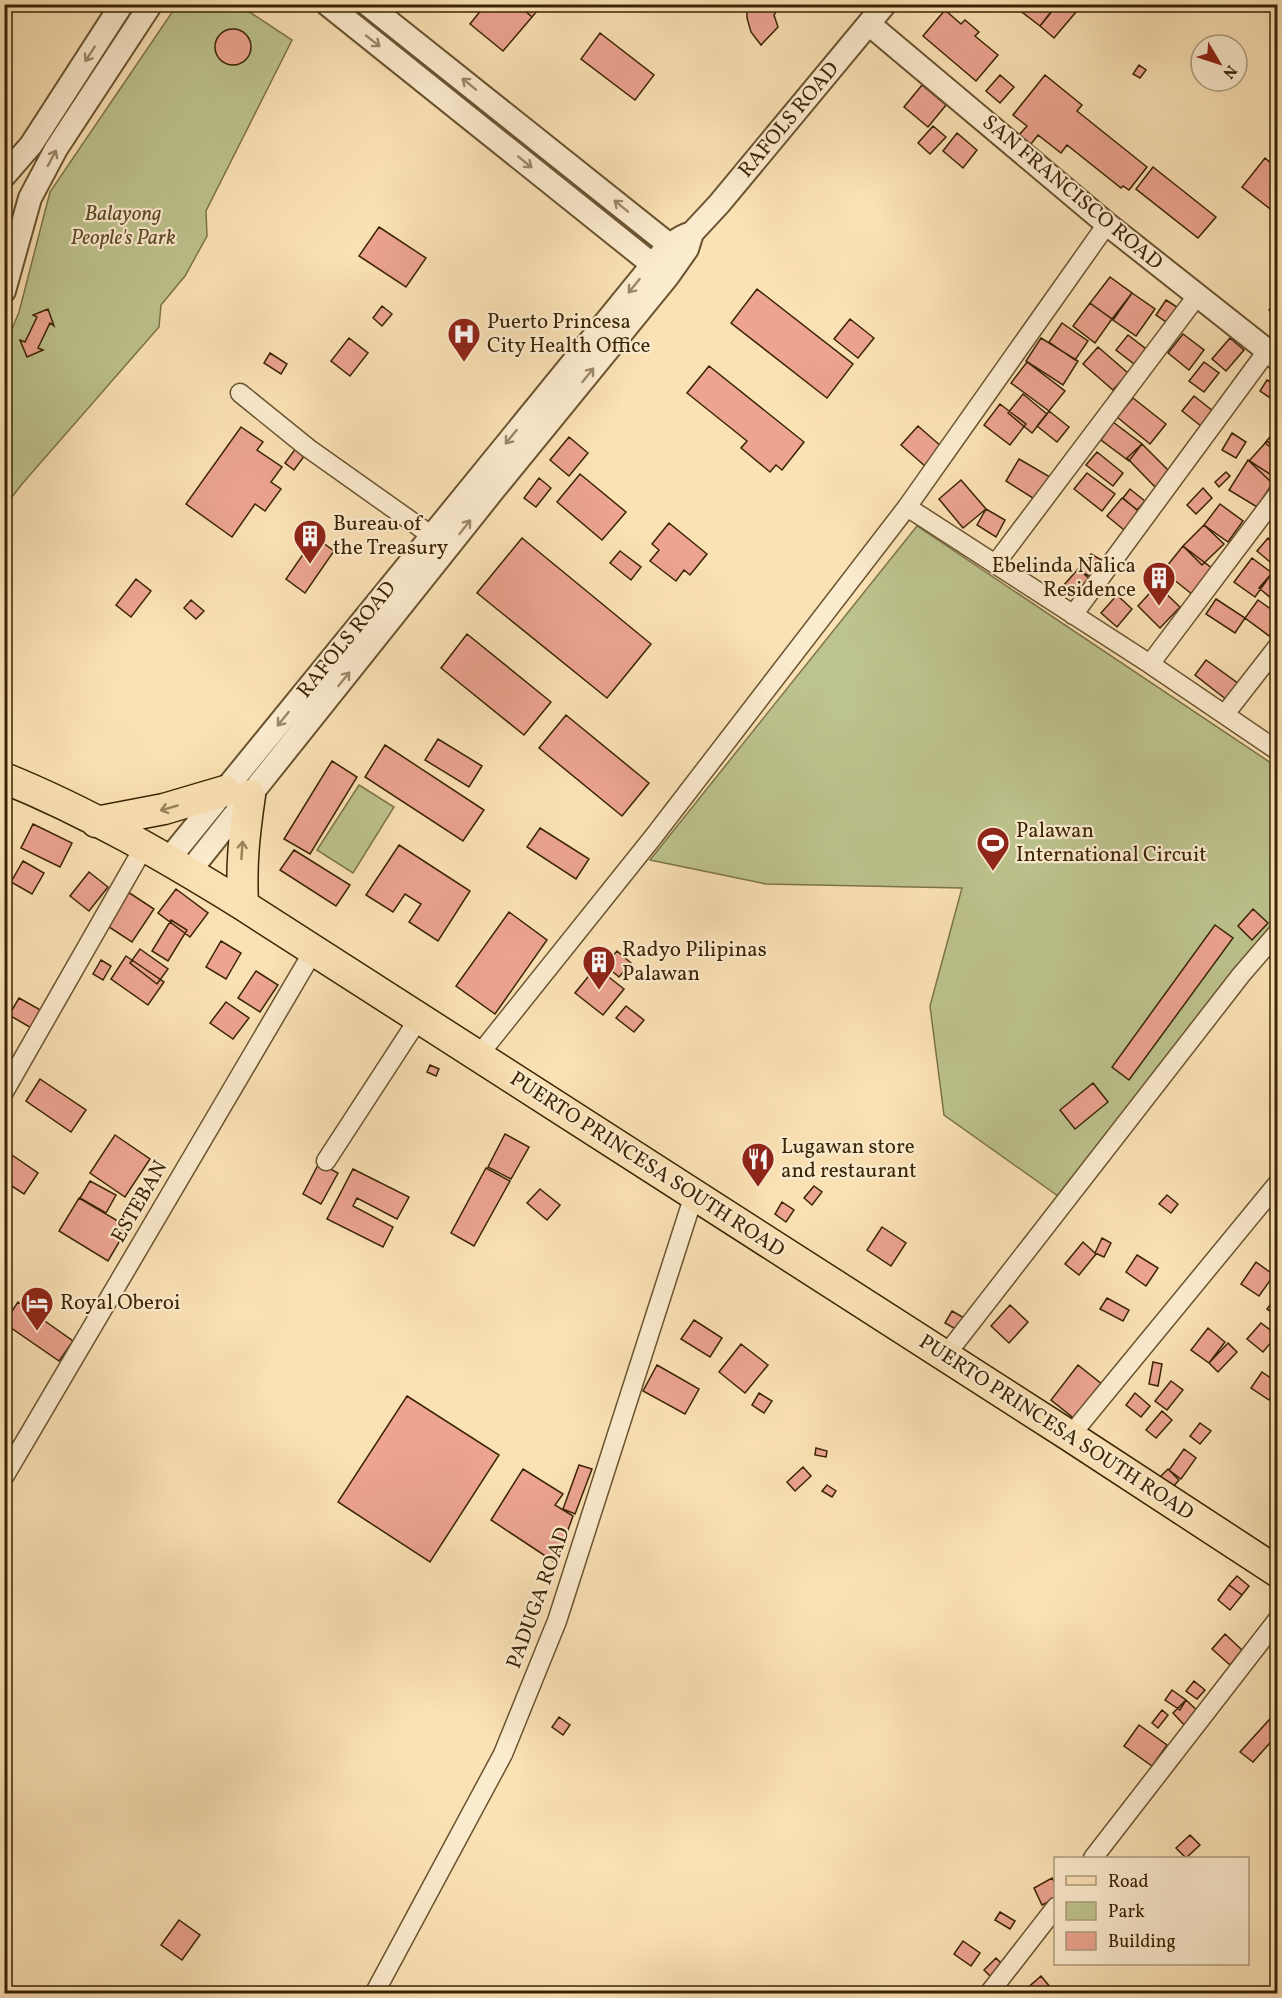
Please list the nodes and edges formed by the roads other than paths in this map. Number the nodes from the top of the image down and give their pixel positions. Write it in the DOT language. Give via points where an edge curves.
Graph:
graph roads {
  1 [pos="122,4"];
  2 [pos="151,4"];
  3 [pos="327,4"];
  4 [pos="367,4"];
  5 [pos="885,4"];
  6 [pos="868,24"];
  7 [pos="4,178"];
  8 [pos="30,198"];
  9 [pos="1107,224"];
  10 [pos="676,250"];
  11 [pos="660,270"];
  12 [pos="4,291"];
  13 [pos="1197,296"];
  14 [pos="1272,355"];
  15 [pos="240,393"];
  16 [pos="1278,494"];
  17 [pos="907,507"];
  18 [pos="440,542"];
  19 [pos="996,563"];
  20 [pos="1073,615"];
  21 [pos="1278,646"];
  22 [pos="1150,664"];
  23 [pos="1225,714"];
  24 [pos="1278,751"];
  25 [pos="4,778"];
  26 [pos="238,793"];
  27 [pos="96,822"];
  28 [pos="167,860"];
  29 [pos="243,905"];
  30 [pos="1278,932"];
  31 [pos="314,950"];
  32 [pos="419,1018"];
  33 [pos="478,1056"];
  34 [pos="4,1092"];
  35 [pos="326,1161"];
  36 [pos="1278,1183"];
  37 [pos="694,1196"];
  38 [pos="945,1356"];
  39 [pos="1070,1436"];
  40 [pos="4,1477"];
  41 [pos="1278,1572"];
  42 [pos="1278,1619"];
  43 [pos="1094,1857"];
  44 [pos="1054,1910"];
  45 [pos="990,1992"];
  46 [pos="374,1994"];
  1 -- 7 [label="street, one-way" via="31,145"];
  8 -- 2 [label="street, one-way" via="56,149"];
  3 -- 11 [label="street, one-way"];
  10 -- 4 [label="street, one-way"];
  5 -- 6 [label="street, RAFOLS ROAD"];
  6 -- 9 [label="street, SAN FRANCISCO ROAD"];
  6 -- 10 [label="street, RAFOLS ROAD" via="719,204 692,233 683,236"];
  7 -- 8 [label="street" via="19,184"];
  8 -- 12 [label="street"];
  9 -- 13 [label="street, SAN FRANCISCO ROAD"];
  9 -- 17 [label="street"];
  10 -- 11 [label="street, RAFOLS ROAD"];
  11 -- 18 [label="street, RAFOLS ROAD"];
  13 -- 14 [label="street, SAN FRANCISCO ROAD"];
  13 -- 19 [label="street"];
  14 -- 20 [label="street"];
  15 -- 18 [label="street" via="308,448"];
  16 -- 22 [label="street"];
  17 -- 19 [label="street"];
  17 -- 33 [label="street" via="654,836"];
  18 -- 26 [label="street, RAFOLS ROAD"];
  19 -- 20 [label="street"];
  20 -- 22 [label="street"];
  21 -- 23 [label="street"];
  22 -- 23 [label="street"];
  23 -- 24 [label="street"];
  25 -- 27 [label="main road, PUERTO PRINCESA SOUTH ROAD"];
  26 -- 27 [label="main road, one-way"];
  26 -- 28 [label="street, RAFOLS ROAD"];
  29 -- 26 [label="main road, one-way"];
  27 -- 28 [label="main road, PUERTO PRINCESA SOUTH ROAD"];
  28 -- 29 [label="main road, PUERTO PRINCESA SOUTH ROAD"];
  28 -- 34 [label="street"];
  29 -- 31 [label="main road, PUERTO PRINCESA SOUTH ROAD"];
  30 -- 38 [label="street"];
  31 -- 32 [label="main road, PUERTO PRINCESA SOUTH ROAD"];
  31 -- 40 [label="street, ESTEBAN"];
  32 -- 33 [label="main road, PUERTO PRINCESA SOUTH ROAD"];
  32 -- 35 [label="street"];
  33 -- 37 [label="main road, PUERTO PRINCESA SOUTH ROAD"];
  36 -- 39 [label="street"];
  37 -- 38 [label="main road, PUERTO PRINCESA SOUTH ROAD"];
  37 -- 46 [label="street, PADUGA ROAD" via="557,1621 503,1754"];
  38 -- 39 [label="main road, PUERTO PRINCESA SOUTH ROAD"];
  39 -- 41 [label="main road, PUERTO PRINCESA SOUTH ROAD"];
  42 -- 43 [label="street"];
  44 -- 45 [label="street"];
}
